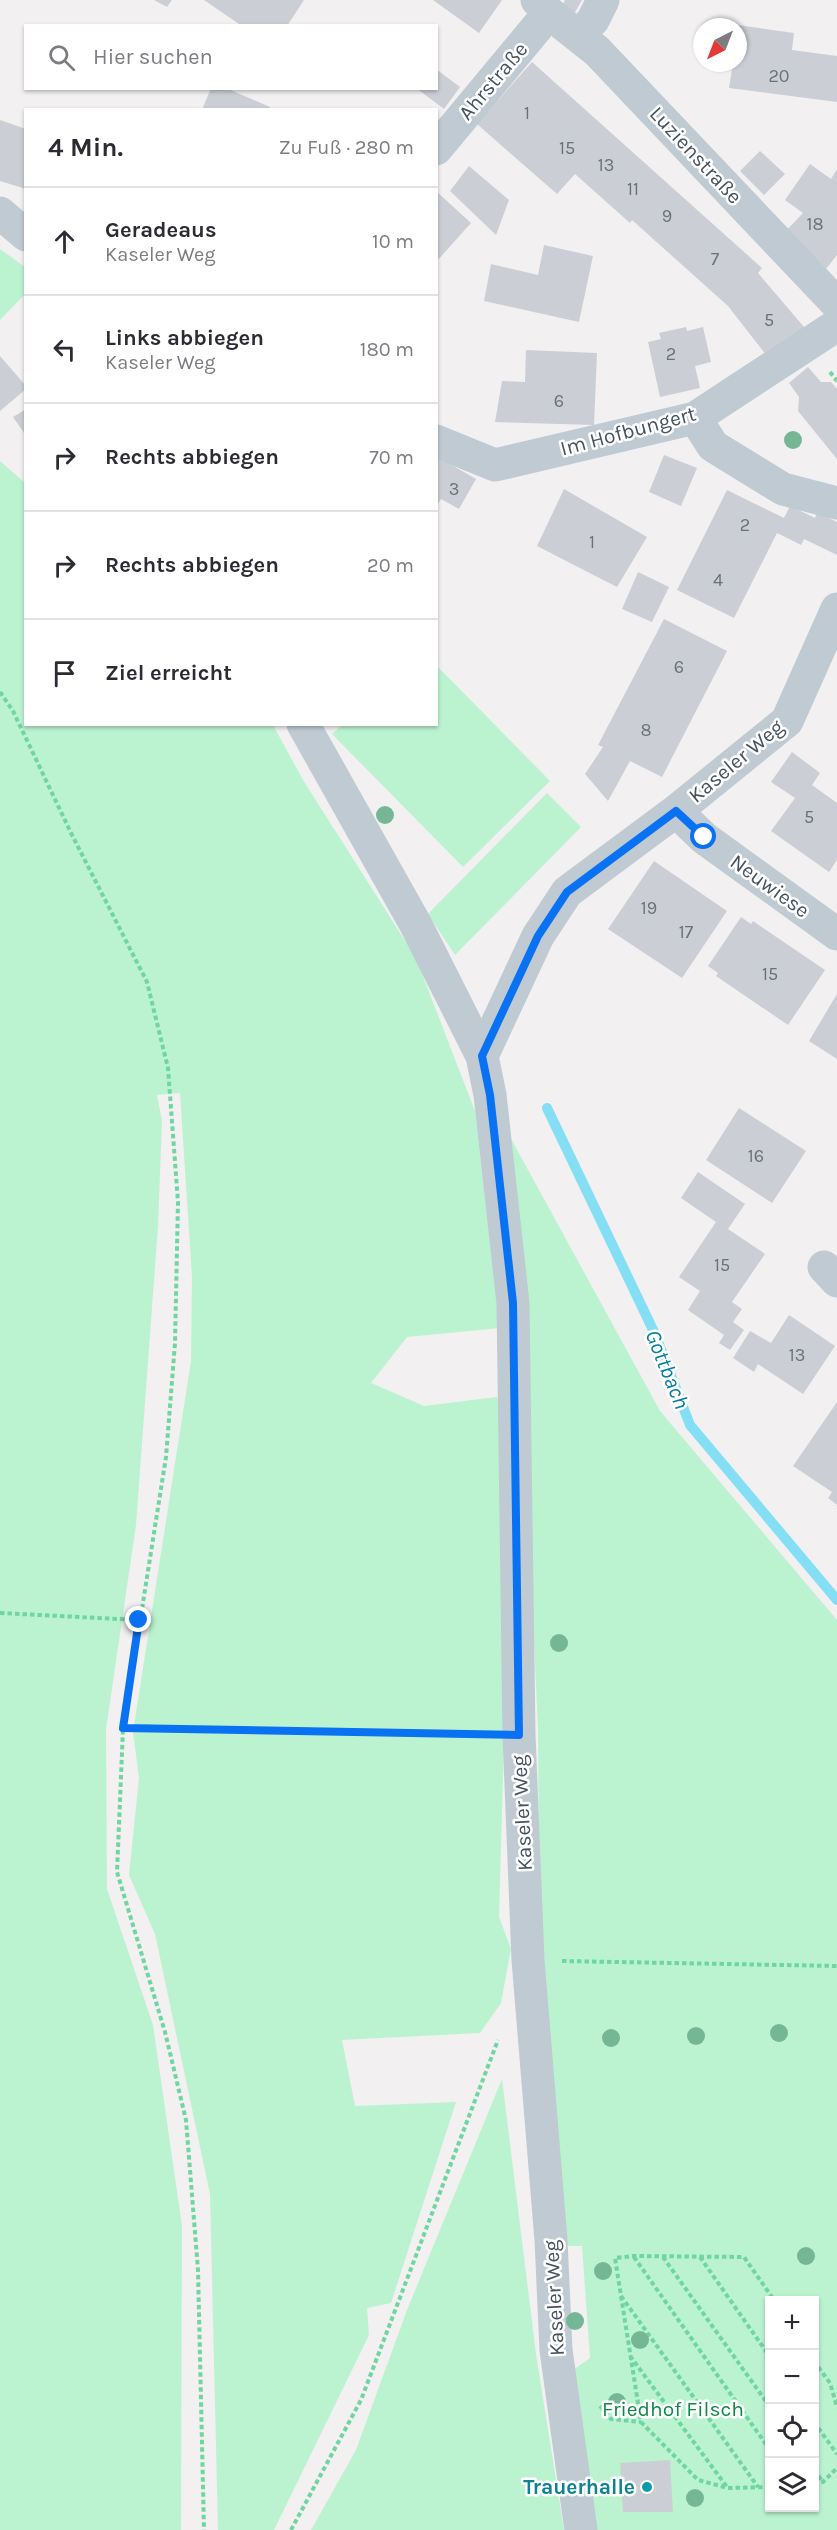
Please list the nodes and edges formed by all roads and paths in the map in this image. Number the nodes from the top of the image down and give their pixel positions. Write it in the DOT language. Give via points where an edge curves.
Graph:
graph roads {
  1 [pos="603,0"];
  2 [pos="543,7"];
  3 [pos="579,36"];
  4 [pos="438,146"];
  5 [pos="0,213"];
  6 [pos="24,234"];
  7 [pos="837,304"];
  8 [pos="837,325"];
  9 [pos="695,418"];
  10 [pos="438,442"];
  11 [pos="837,503"];
  12 [pos="837,609"];
  13 [pos="0,692"];
  14 [pos="304,726"];
  15 [pos="676,811"];
  16 [pos="704,837"];
  17 [pos="837,934"];
  18 [pos="482,1056"];
  19 [pos="0,1613"];
  20 [pos="139,1620"];
  21 [pos="123,1728"];
  22 [pos="519,1735"];
  23 [pos="528,1960"];
  24 [pos="837,1966"];
  25 [pos="499,2037"];
  26 [pos="633,2256"];
  27 [pos="663,2257"];
  28 [pos="700,2257"];
  29 [pos="619,2294"];
  30 [pos="771,2296"];
  31 [pos="765,2350"];
  32 [pos="629,2354"];
  33 [pos="819,2368"];
  34 [pos="768,2404"];
  35 [pos="837,2407"];
  36 [pos="819,2429"];
  37 [pos="765,2443"];
  38 [pos="837,2454"];
  39 [pos="837,2468"];
  40 [pos="819,2477"];
  41 [pos="823,2482"];
  42 [pos="819,2483"];
  43 [pos="765,2487"];
  44 [pos="728,2488"];
  45 [pos="759,2488"];
  46 [pos="204,2530"];
  47 [pos="291,2530"];
  48 [pos="581,2530"];
  1 -- 3 [label="street"];
  2 -- 3 [label="street, Luzienstraße"];
  2 -- 4 [label="street, Ahrstraße"];
  3 -- 7 [label="street, Luzienstraße"];
  5 -- 6 [label="street"];
  8 -- 9 [label="street, Im Hofbungert"];
  9 -- 10 [label="street, Im Hofbungert" via="495,465"];
  9 -- 11 [label="street" via="713,446 783,489"];
  12 -- 15 [label="street, Kaseler Weg" via="788,721"];
  13 -- 20 [label="path" via="147,981 168,1068 178,1202 175,1343 166,1458"];
  14 -- 18 [label="street" via="416,925"];
  15 -- 16 [label="street, Kaseler Weg"];
  15 -- 18 [label="street, Kaseler Weg" via="567,892 538,936"];
  16 -- 17 [label="street, Neuwiese"];
  18 -- 22 [label="street, Kaseler Weg" via="490,1095 513,1303"];
  19 -- 20 [label="path"];
  20 -- 21 [label="path"];
  21 -- 22 [label="path"];
  21 -- 46 [label="path" via="117,1872 165,2032 186,2120 198,2270"];
  22 -- 23 [label="street, Kaseler Weg"];
  23 -- 24 [label="path"];
  23 -- 48 [label="street, Kaseler Weg" via="556,2350"];
  25 -- 47 [label="path" via="362,2400"];
  26 -- 27 [label="path"];
  26 -- 29 [label="path" via="615,2258"];
  26 -- 37 [label="path"];
  27 -- 28 [label="path"];
  27 -- 34 [label="path"];
  28 -- 30 [label="path" via="744,2257"];
  28 -- 31 [label="path"];
  29 -- 32 [label="path"];
  29 -- 45 [label="path"];
  32 -- 44 [label="path"];
  32 -- 44 [label="path" via="641,2422 699,2480"];
  33 -- 35 [label="path" via="830,2383"];
  36 -- 38 [label="path"];
  39 -- 41 [label="path"];
  40 -- 41 [label="path"];
  41 -- 42 [label="path"];
  43 -- 45 [label="path"];
  44 -- 45 [label="path"];
}
